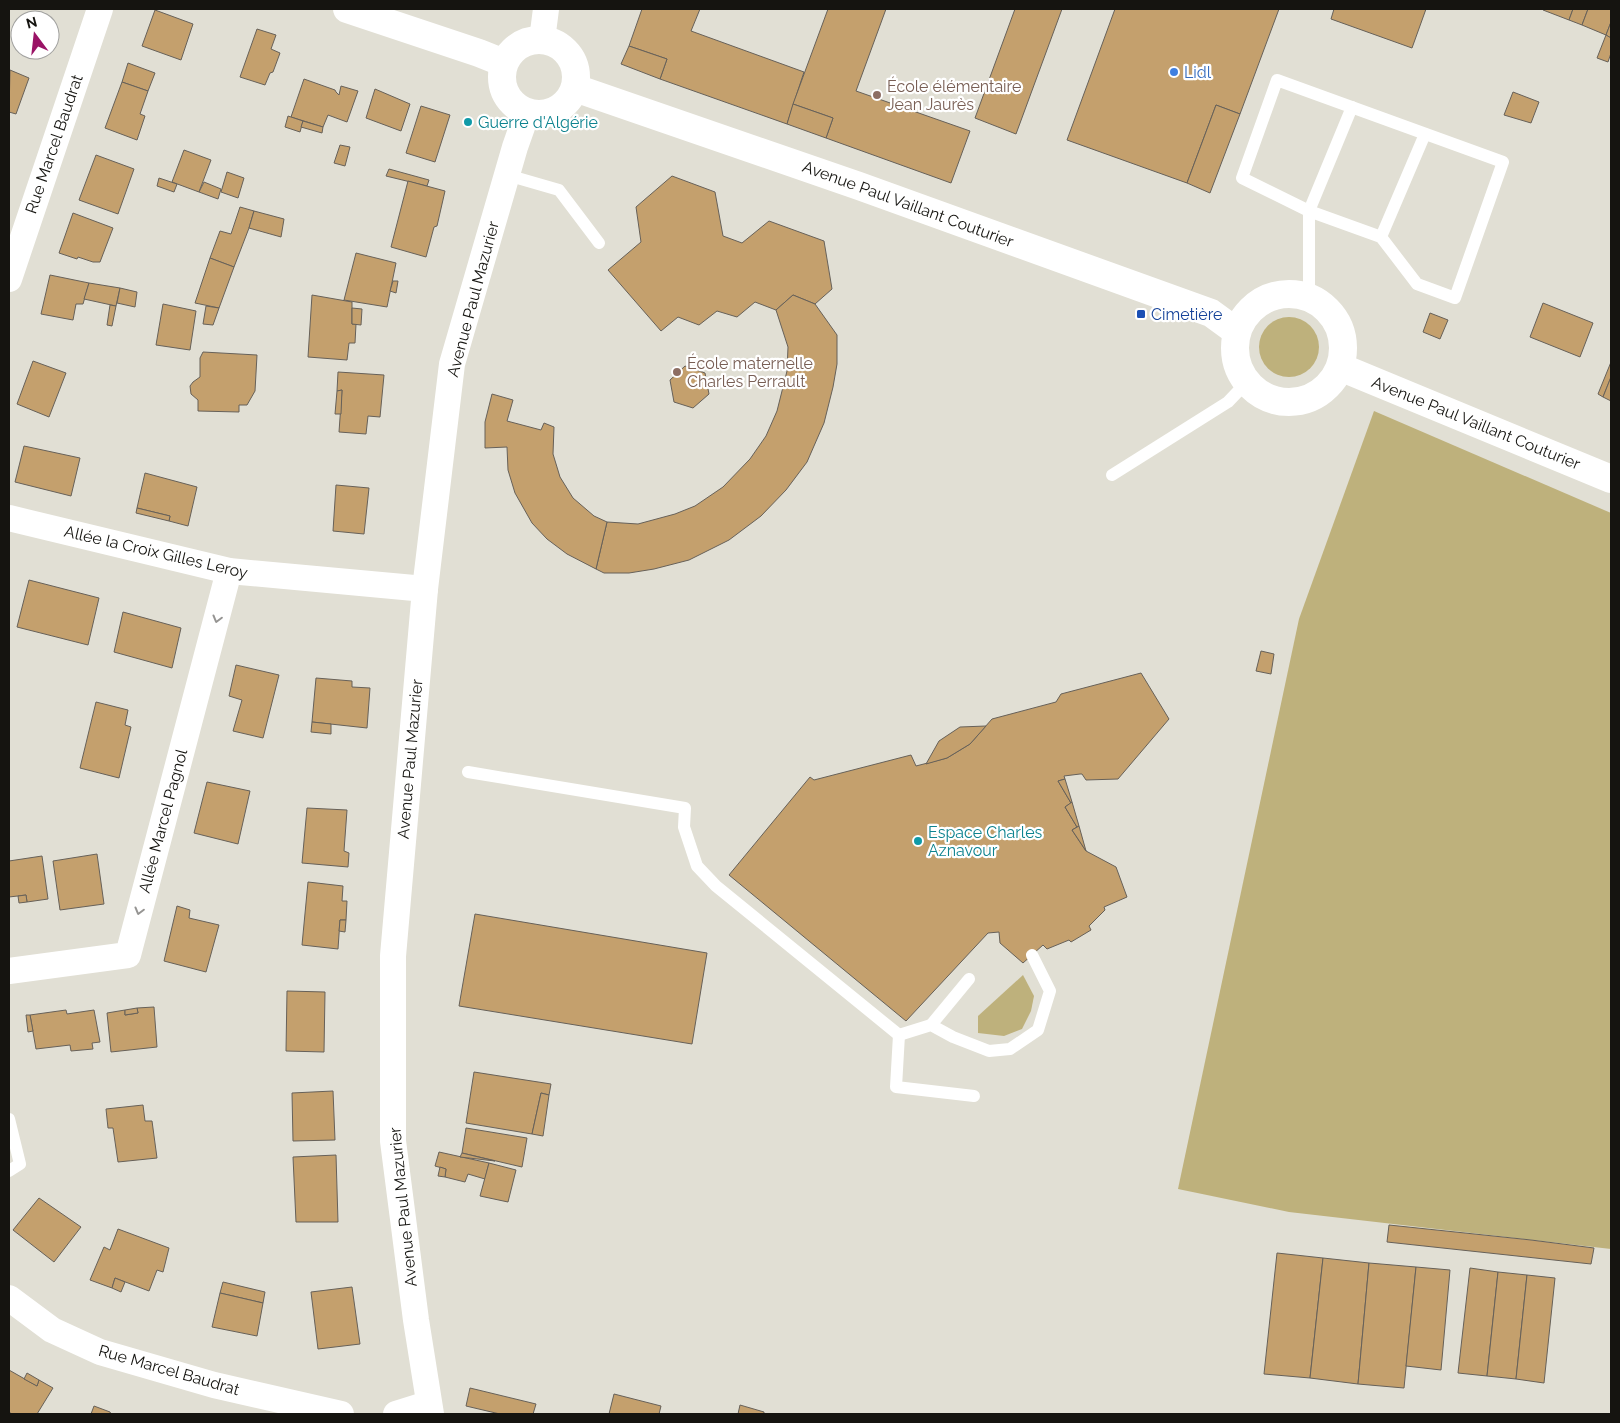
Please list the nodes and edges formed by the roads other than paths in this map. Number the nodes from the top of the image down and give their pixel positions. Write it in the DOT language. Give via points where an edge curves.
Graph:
graph roads {
  1 [pos="100,9"];
  2 [pos="347,9"];
  3 [pos="546,9"];
  4 [pos="542,40"];
  5 [pos="504,63"];
  6 [pos="575,88"];
  7 [pos="1352,107"];
  8 [pos="528,113"];
  9 [pos="1425,134"];
  10 [pos="507,176"];
  11 [pos="1309,211"];
  12 [pos="1381,237"];
  13 [pos="599,242"];
  14 [pos="9,280"];
  15 [pos="1309,297"];
  16 [pos="1237,332"];
  17 [pos="1340,367"];
  18 [pos="1246,382"];
  19 [pos="1112,475"];
  20 [pos="1611,479"];
  21 [pos="9,518"];
  22 [pos="230,571"];
  23 [pos="425,589"];
  24 [pos="468,772"];
  25 [pos="1032,955"];
  26 [pos="9,971"];
  27 [pos="968,979"];
  28 [pos="931,1025"];
  29 [pos="899,1035"];
  30 [pos="974,1096"];
  31 [pos="9,1119"];
  32 [pos="9,1171"];
  33 [pos="9,1298"];
  34 [pos="429,1409"];
  35 [pos="341,1414"];
  36 [pos="396,1414"];
  1 -- 14 [label="street, Rue Marcel Baudrat"];
  2 -- 5 [label="street"];
  3 -- 4 [label="street"];
  4 -- 5 [label="street" via="519,45"];
  4 -- 6 [label="street" via="566,51 573,62"];
  5 -- 8 [label="street" via="502,88 516,108"];
  6 -- 8 [label="street" via="562,107 551,113"];
  6 -- 16 [label="street, Avenue Paul Vaillant Couturier" via="1211,313"];
  7 -- 9 [label="lane"];
  7 -- 11 [label="lane"];
  7 -- 11 [label="lane" via="1277,80 1242,178"];
  8 -- 10 [label="street, Avenue Paul Mazurier"];
  9 -- 12 [label="lane"];
  9 -- 12 [label="lane" via="1503,162 1455,298 1417,284"];
  10 -- 13 [label="lane" via="559,190"];
  10 -- 23 [label="street, Avenue Paul Mazurier" via="452,364"];
  11 -- 12 [label="lane"];
  11 -- 15 [label="lane"];
  15 -- 16 [label="street" via="1291,293 1274,295 1257,303"];
  15 -- 17 [label="street" via="1329,311 1342,333 1344,350"];
  16 -- 18 [label="street" via="1234,349"];
  17 -- 18 [label="street" via="1332,381 1306,400 1273,400"];
  17 -- 20 [label="street, Avenue Paul Vaillant Couturier"];
  18 -- 19 [label="lane" via="1228,402"];
  21 -- 22 [label="street, Allée la Croix Gilles Leroy"];
  22 -- 23 [label="street, Allée la Croix Gilles Leroy"];
  22 -- 26 [label="street, Allée Marcel Pagnol, one-way" via="128,955"];
  23 -- 34 [label="street, Avenue Paul Mazurier" via="394,956 393,1141"];
  24 -- 29 [label="lane" via="685,808 684,827 696,866 716,886"];
  25 -- 28 [label="lane" via="1050,991 1038,1030 1010,1049 989,1051"];
  27 -- 28 [label="lane"];
  28 -- 29 [label="lane"];
  29 -- 30 [label="lane" via="896,1087"];
  31 -- 32 [label="lane" via="20,1164"];
  33 -- 35 [label="street, Rue Marcel Baudrat" via="52,1330 100,1352 214,1385"];
  34 -- 36 [label="street"];
}
